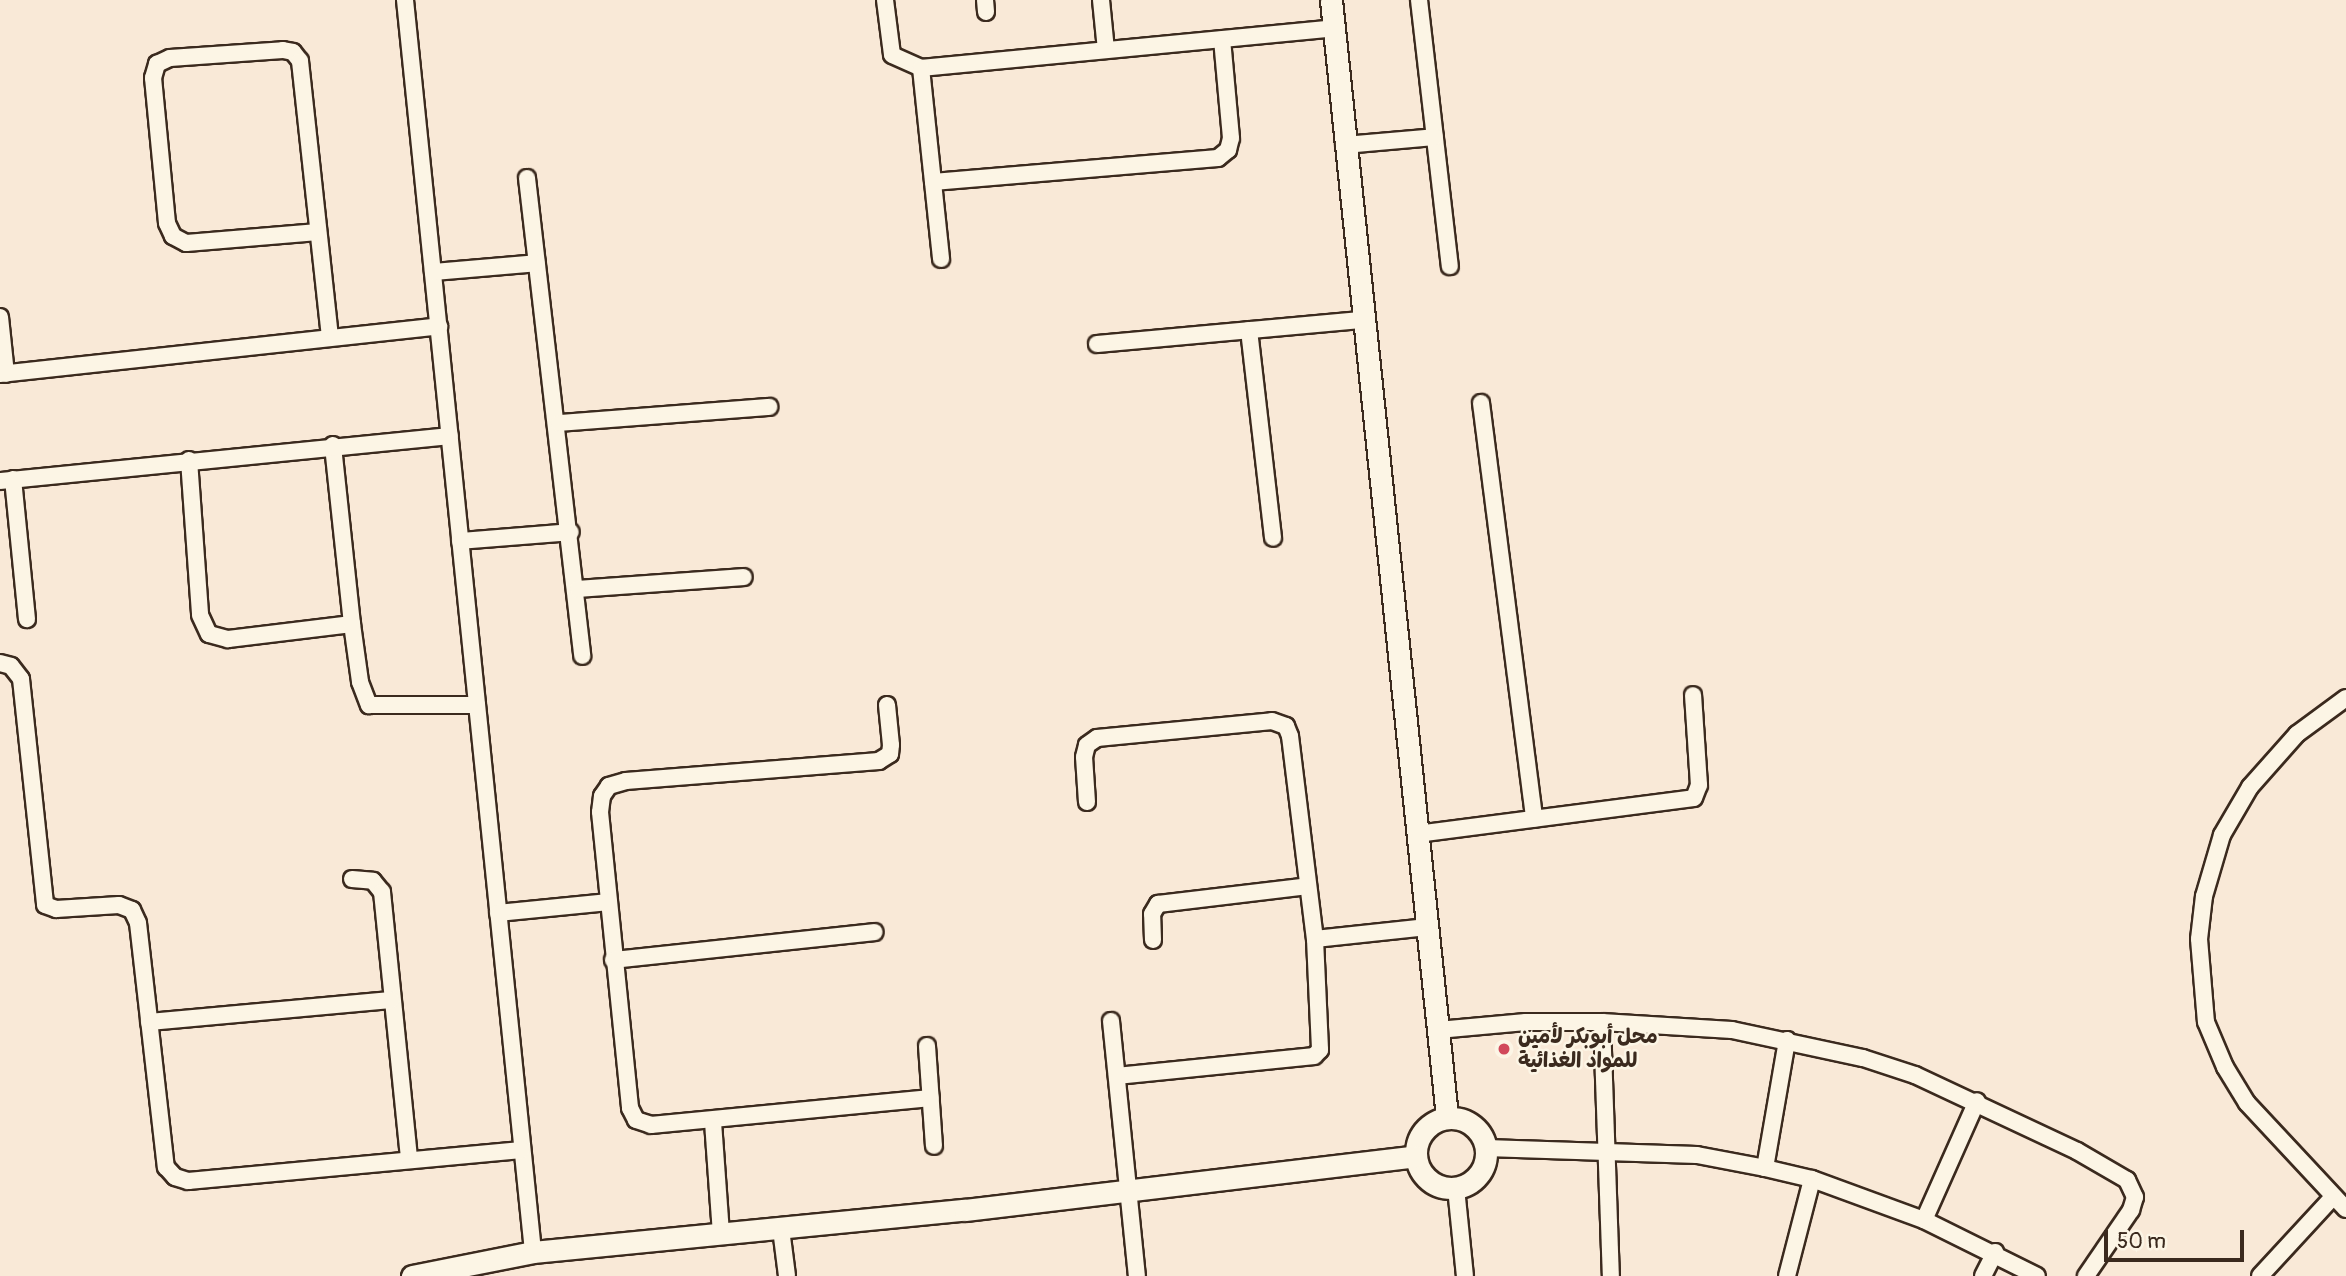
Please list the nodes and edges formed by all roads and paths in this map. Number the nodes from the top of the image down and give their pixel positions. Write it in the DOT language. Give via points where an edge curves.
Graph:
graph roads {
  1 [pos="405,0"];
  2 [pos="885,0"];
  3 [pos="1101,0"];
  4 [pos="1331,0"];
  5 [pos="1419,0"];
  6 [pos="1334,28"];
  7 [pos="1222,39"];
  8 [pos="1106,50"];
  9 [pos="921,68"];
  10 [pos="1435,137"];
  11 [pos="1344,145"];
  12 [pos="527,178"];
  13 [pos="933,182"];
  14 [pos="317,232"];
  15 [pos="941,259"];
  16 [pos="537,263"];
  17 [pos="1450,266"];
  18 [pos="433,272"];
  19 [pos="0,317"];
  20 [pos="1361,320"];
  21 [pos="439,326"];
  22 [pos="1249,330"];
  23 [pos="330,337"];
  24 [pos="1097,344"];
  25 [pos="3,374"];
  26 [pos="1481,403"];
  27 [pos="769,407"];
  28 [pos="559,423"];
  29 [pos="450,436"];
  30 [pos="333,445"];
  31 [pos="188,460"];
  32 [pos="7,480"];
  33 [pos="571,532"];
  34 [pos="1273,538"];
  35 [pos="460,541"];
  36 [pos="744,577"];
  37 [pos="578,589"];
  38 [pos="27,619"];
  39 [pos="352,624"];
  40 [pos="582,656"];
  41 [pos="0,663"];
  42 [pos="1693,695"];
  43 [pos="2346,698"];
  44 [pos="477,705"];
  45 [pos="887,705"];
  46 [pos="1087,802"];
  47 [pos="1534,819"];
  48 [pos="1417,834"];
  49 [pos="352,879"];
  50 [pos="1308,886"];
  51 [pos="608,902"];
  52 [pos="498,913"];
  53 [pos="1427,927"];
  54 [pos="875,932"];
  55 [pos="1315,939"];
  56 [pos="1153,940"];
  57 [pos="614,960"];
  58 [pos="391,1000"];
  59 [pos="1111,1021"];
  60 [pos="149,1022"];
  61 [pos="1602,1022"];
  62 [pos="1438,1030"];
  63 [pos="1787,1040"];
  64 [pos="927,1046"];
  65 [pos="1117,1076"];
  66 [pos="930,1098"];
  67 [pos="1977,1101"];
  68 [pos="1447,1117"];
  69 [pos="713,1122"];
  70 [pos="934,1146"];
  71 [pos="1486,1148"];
  72 [pos="522,1150"];
  73 [pos="1606,1151"];
  74 [pos="1415,1156"];
  75 [pos="408,1159"];
  76 [pos="1765,1168"];
  77 [pos="1812,1179"];
  78 [pos="1456,1188"];
  79 [pos="1130,1191"];
  80 [pos="2333,1197"];
  81 [pos="2346,1209"];
  82 [pos="1924,1220"];
  83 [pos="781,1229"];
  84 [pos="721,1234"];
  85 [pos="533,1252"];
  86 [pos="1995,1252"];
  87 [pos="476,1268"];
  88 [pos="412,1276"];
  89 [pos="787,1276"];
  90 [pos="1137,1276"];
  91 [pos="1465,1276"];
  92 [pos="1611,1276"];
  93 [pos="1787,1276"];
  94 [pos="1983,1276"];
  95 [pos="2037,1276"];
  96 [pos="2086,1276"];
  97 [pos="2260,1276"];
  1 -- 18 [label="street"];
  2 -- 9 [label="street" via="892,55"];
  3 -- 8 [label="street"];
  4 -- 6 [label="main road"];
  5 -- 10 [label="street"];
  6 -- 7 [label="street"];
  6 -- 11 [label="main road"];
  7 -- 8 [label="street"];
  7 -- 13 [label="street" via="1231,138 1228,150 1218,158"];
  8 -- 9 [label="street"];
  9 -- 13 [label="street"];
  10 -- 11 [label="street"];
  10 -- 17 [label="street"];
  11 -- 20 [label="main road"];
  12 -- 16 [label="street"];
  13 -- 15 [label="street"];
  14 -- 14 [label="street" via="302,75 293,52 170,58 157,64 153,78 167,223 173,236 186,243"];
  14 -- 23 [label="street"];
  16 -- 18 [label="street"];
  16 -- 28 [label="street"];
  18 -- 21 [label="street"];
  19 -- 25 [label="street"];
  20 -- 22 [label="street"];
  20 -- 48 [label="main road"];
  21 -- 23 [label="street"];
  21 -- 29 [label="street"];
  22 -- 24 [label="street"];
  22 -- 34 [label="street"];
  23 -- 25 [label="street"];
  26 -- 47 [label="street"];
  27 -- 28 [label="street"];
  28 -- 33 [label="street"];
  29 -- 30 [label="street"];
  29 -- 35 [label="street"];
  30 -- 31 [label="street"];
  30 -- 39 [label="street"];
  31 -- 32 [label="street"];
  31 -- 39 [label="street" via="200,615 209,634 228,639"];
  32 -- 38 [label="street"];
  33 -- 35 [label="street"];
  33 -- 37 [label="street"];
  35 -- 44 [label="street"];
  36 -- 37 [label="street"];
  37 -- 40 [label="street"];
  39 -- 44 [label="street" via="360,682 369,705"];
  41 -- 60 [label="street" via="11,666 22,689 44,905 132,909 138,923"];
  42 -- 47 [label="street" via="1699,785 1694,798"];
  43 -- 80 [label="street" via="2297,734 2250,787 2222,835 2204,897 2199,939 2206,1022 2225,1067 2247,1103"];
  44 -- 52 [label="street"];
  45 -- 51 [label="street" via="890,754 879,761 609,786 600,812"];
  46 -- 50 [label="street" via="1084,757 1087,745 1097,738 1280,722 1290,736"];
  47 -- 48 [label="street"];
  48 -- 53 [label="main road"];
  49 -- 58 [label="street" via="373,881 382,892"];
  50 -- 55 [label="street"];
  50 -- 56 [label="street" via="1158,904 1152,914"];
  51 -- 52 [label="street"];
  51 -- 57 [label="street"];
  52 -- 72 [label="street"];
  53 -- 55 [label="street"];
  53 -- 62 [label="main road"];
  54 -- 57 [label="street"];
  55 -- 65 [label="street" via="1323,1041 1314,1055"];
  57 -- 69 [label="street" via="630,1108 636,1120 651,1125"];
  58 -- 60 [label="street"];
  58 -- 75 [label="street"];
  59 -- 65 [label="street"];
  60 -- 75 [label="street" via="166,1167 175,1177 188,1181"];
  61 -- 62 [label="street" via="1526,1022"];
  61 -- 63 [label="street" via="1732,1030"];
  61 -- 73 [label="street"];
  62 -- 68 [label="main road"];
  63 -- 67 [label="street" via="1863,1058"];
  63 -- 76 [label="street"];
  64 -- 66 [label="street"];
  65 -- 79 [label="street"];
  66 -- 69 [label="street"];
  66 -- 70 [label="street"];
  67 -- 82 [label="street"];
  67 -- 96 [label="street" via="2127,1180 2135,1196 2131,1210"];
  68 -- 71 [label="main road" via="1477,1129"];
  68 -- 74 [label="main road" via="1427,1126"];
  69 -- 84 [label="street"];
  71 -- 73 [label="street"];
  71 -- 78 [label="main road" via="1479,1175"];
  72 -- 75 [label="street"];
  72 -- 85 [label="street"];
  73 -- 76 [label="street" via="1697,1155"];
  73 -- 92 [label="street"];
  74 -- 78 [label="main road" via="1424,1177 1444,1188"];
  74 -- 79 [label="main road"];
  76 -- 77 [label="street"];
  77 -- 82 [label="street"];
  77 -- 93 [label="street"];
  78 -- 91 [label="street"];
  79 -- 83 [label="main road"];
  79 -- 90 [label="street"];
  80 -- 81 [label="street"];
  80 -- 97 [label="street"];
  82 -- 86 [label="street"];
  83 -- 84 [label="main road"];
  83 -- 89 [label="street"];
  84 -- 85 [label="main road"];
  85 -- 87 [label="main road"];
  86 -- 94 [label="street"];
  86 -- 95 [label="street"];
  87 -- 88 [label="main road"];
}
